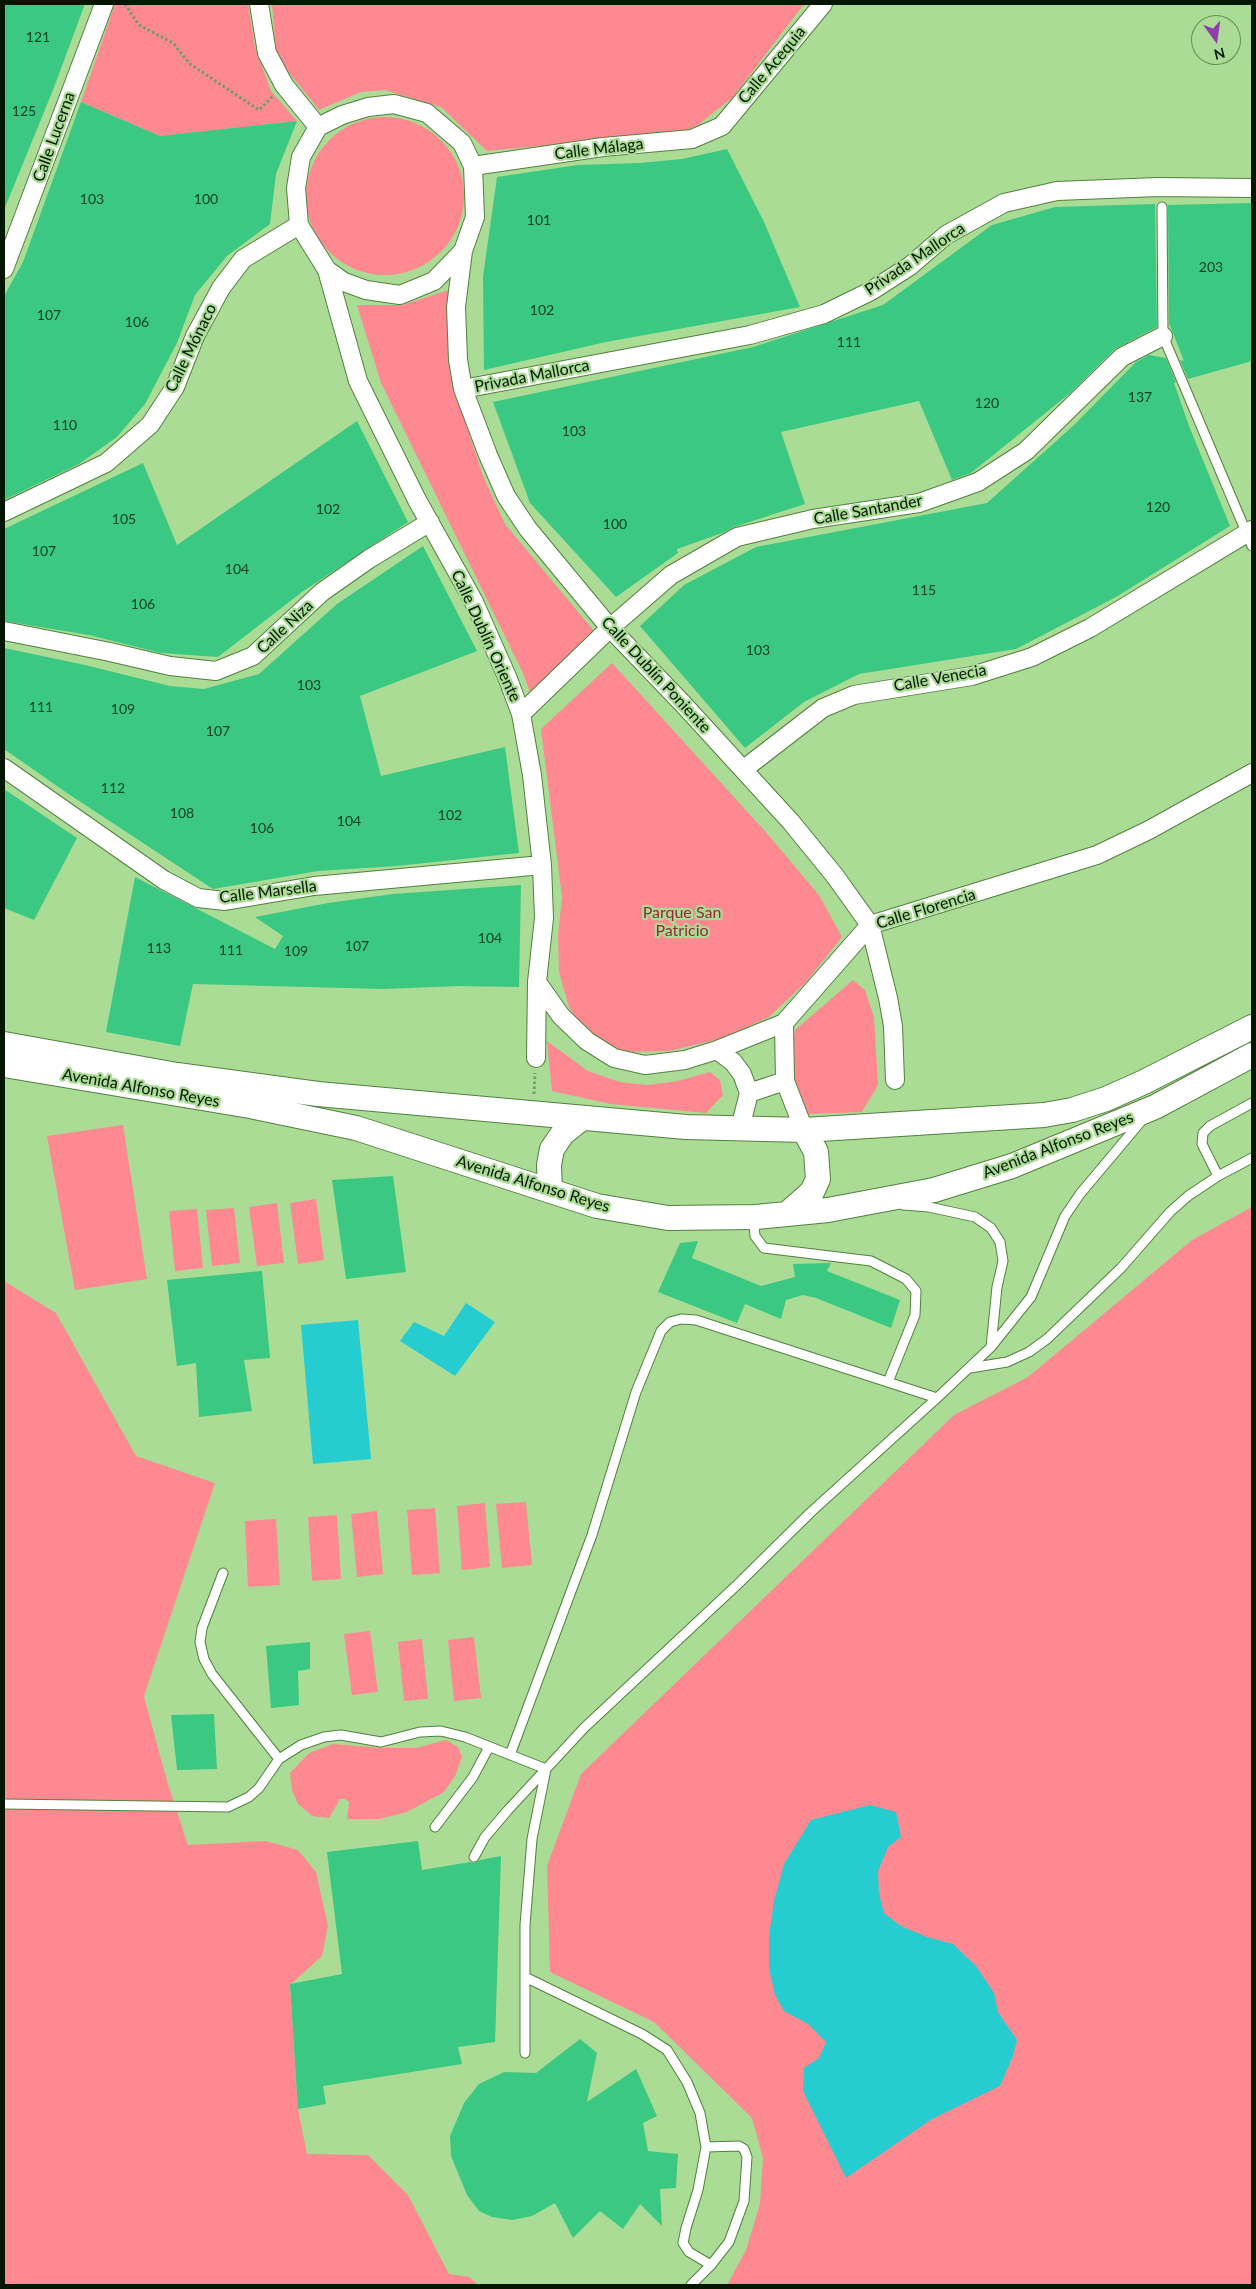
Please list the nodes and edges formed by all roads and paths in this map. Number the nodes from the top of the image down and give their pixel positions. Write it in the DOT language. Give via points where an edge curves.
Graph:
graph roads {
  1 [pos="104,4"];
  2 [pos="125,4"];
  3 [pos="259,4"];
  4 [pos="823,4"];
  5 [pos="284,85"];
  6 [pos="722,126"];
  7 [pos="318,127"];
  8 [pos="474,166"];
  9 [pos="1252,188"];
  10 [pos="1162,207"];
  11 [pos="299,225"];
  12 [pos="463,251"];
  13 [pos="4,269"];
  14 [pos="326,270"];
  15 [pos="1163,336"];
  16 [pos="463,388"];
  17 [pos="4,512"];
  18 [pos="430,522"];
  19 [pos="1250,536"];
  20 [pos="610,628"];
  21 [pos="4,631"];
  22 [pos="521,714"];
  23 [pos="4,768"];
  24 [pos="744,769"];
  25 [pos="1252,773"];
  26 [pos="542,865"];
  27 [pos="870,925"];
  28 [pos="537,982"];
  29 [pos="784,1023"];
  30 [pos="1252,1027"];
  31 [pos="4,1044"];
  32 [pos="717,1050"];
  33 [pos="1252,1055"];
  34 [pos="536,1058"];
  35 [pos="4,1064"];
  36 [pos="895,1080"];
  37 [pos="785,1081"];
  38 [pos="749,1093"];
  39 [pos="534,1097"];
  40 [pos="1252,1103"];
  41 [pos="1155,1106"];
  42 [pos="582,1118"];
  43 [pos="740,1128"];
  44 [pos="804,1130"];
  45 [pos="1252,1158"];
  46 [pos="1218,1176"];
  47 [pos="550,1190"];
  48 [pos="870,1202"];
  49 [pos="787,1214"];
  50 [pos="756,1217"];
  51 [pos="991,1347"];
  52 [pos="970,1368"];
  53 [pos="888,1382"];
  54 [pos="937,1398"];
  55 [pos="223,1573"];
  56 [pos="489,1747"];
  57 [pos="510,1755"];
  58 [pos="279,1759"];
  59 [pos="546,1769"];
  60 [pos="4,1804"];
  61 [pos="435,1827"];
  62 [pos="474,1857"];
  63 [pos="525,1977"];
  64 [pos="524,2053"];
  65 [pos="706,2147"];
  66 [pos="711,2265"];
  67 [pos="691,2285"];
  1 -- 13 [label="street, Calle Lucerna"];
  2 -- 5 [label="path" via="139,25 173,43 190,64 259,110"];
  3 -- 5 [label="street" via="268,53"];
  4 -- 6 [label="street, Calle Acequia"];
  5 -- 7 [label="street"];
  6 -- 8 [label="street, Calle Málaga" via="692,139 604,147"];
  7 -- 8 [label="street" via="342,114 394,104 427,113 462,144"];
  7 -- 11 [label="street, Calle Dublín Oriente" via="301,157 296,188"];
  8 -- 12 [label="street, Calle Dublín Oriente" via="475,217"];
  9 -- 16 [label="street, Privada Mallorca" via="1056,191 1004,203 946,235 910,266 871,291 824,314 750,335"];
  10 -- 15 [label="lane"];
  11 -- 14 [label="street, Calle Dublín Oriente"];
  11 -- 17 [label="street, Calle Mónaco" via="243,259 221,288 195,336 175,387 150,425 106,462"];
  12 -- 14 [label="street, Calle Dublín Oriente" via="434,281 400,294 366,290 344,282"];
  12 -- 16 [label="street, Calle Dublín Poniente" via="456,307 458,360"];
  14 -- 18 [label="street, Calle Dublín Oriente" via="358,381"];
  15 -- 19 [label="lane"];
  15 -- 20 [label="street, Calle Santander" via="1122,357 1026,451 978,482 919,503 813,519 737,537 671,575"];
  16 -- 20 [label="street, Calle Dublín Poniente" via="506,496 528,529"];
  18 -- 21 [label="street, Calle Niza" via="322,592 253,656 216,670 170,666"];
  18 -- 22 [label="street, Calle Dublín Oriente" via="474,602"];
  19 -- 24 [label="street, Calle Venecia" via="1090,628 1032,657 972,676 854,695 823,708"];
  20 -- 22 [label="street, Calle Santander"];
  20 -- 24 [label="street, Calle Dublín Poniente"];
  22 -- 26 [label="street, Calle Dublín Oriente"];
  23 -- 26 [label="street, Calle Marsella" via="164,880 198,898 226,901 314,886"];
  24 -- 27 [label="street, Calle Dublín Poniente" via="835,876"];
  25 -- 27 [label="street, Calle Florencia" via="1097,855"];
  26 -- 28 [label="street, Calle Dublín Oriente" via="544,918"];
  27 -- 29 [label="street, Calle Florencia"];
  27 -- 36 [label="street, Calle Dublín Poniente" via="888,998"];
  28 -- 32 [label="street, Calle Florencia" via="561,1016 587,1041 614,1058 645,1065 685,1060"];
  28 -- 34 [label="street, Calle Dublín Oriente"];
  29 -- 32 [label="street, Calle Florencia"];
  29 -- 37 [label="street"];
  30 -- 44 [label="main road, Avenida Alfonso Reyes" via="1144,1082 1072,1110 1044,1115"];
  31 -- 42 [label="main road, Avenida Alfonso Reyes" via="177,1076 318,1094"];
  32 -- 38 [label="street" via="742,1074"];
  33 -- 41 [label="main road, Avenida Alfonso Reyes"];
  34 -- 39 [label="path"];
  35 -- 47 [label="main road, Avenida Alfonso Reyes" via="250,1106 356,1128"];
  37 -- 38 [label="street"];
  37 -- 44 [label="street"];
  38 -- 43 [label="street"];
  40 -- 46 [label="lane" via="1210,1126 1203,1134 1202,1144"];
  41 -- 48 [label="main road, Avenida Alfonso Reyes" via="1012,1166 934,1190"];
  41 -- 51 [label="lane" via="1065,1216 1031,1297"];
  42 -- 43 [label="main road, Avenida Alfonso Reyes"];
  42 -- 47 [label="main road" via="563,1133 552,1149"];
  43 -- 44 [label="main road, Avenida Alfonso Reyes"];
  44 -- 49 [label="main road" via="816,1152 818,1179 812,1192"];
  45 -- 46 [label="lane"];
  46 -- 52 [label="lane" via="1170,1212 1120,1268 1047,1339 1007,1362"];
  47 -- 50 [label="main road, Avenida Alfonso Reyes" via="597,1206 668,1218"];
  48 -- 49 [label="main road, Avenida Alfonso Reyes"];
  48 -- 51 [label="lane" via="929,1207 974,1217 991,1228 1000,1242 1003,1261 996,1287"];
  49 -- 50 [label="main road, Avenida Alfonso Reyes"];
  50 -- 53 [label="lane" via="755,1236 764,1248 871,1261 906,1279 916,1291 915,1315"];
  51 -- 52 [label="lane"];
  52 -- 54 [label="lane"];
  53 -- 54 [label="lane"];
  53 -- 57 [label="lane" via="696,1320 670,1322 661,1331 636,1392 592,1535"];
  54 -- 59 [label="lane" via="810,1512 584,1728"];
  55 -- 58 [label="lane" via="202,1628 200,1642 204,1659 212,1674"];
  56 -- 57 [label="lane"];
  56 -- 58 [label="lane" via="441,1731 420,1732 382,1742 341,1735 301,1745"];
  56 -- 61 [label="lane" via="473,1777"];
  57 -- 59 [label="lane"];
  58 -- 60 [label="lane" via="249,1798 228,1808"];
  59 -- 62 [label="lane" via="485,1837"];
  59 -- 63 [label="lane" via="532,1839 525,1925"];
  63 -- 64 [label="lane"];
  63 -- 65 [label="lane" via="642,2034 667,2050 687,2082 700,2113"];
  65 -- 66 [label="lane" via="683,2243 689,2252"];
  65 -- 66 [label="lane" via="739,2146 747,2157 744,2201 729,2242"];
  66 -- 67 [label="lane"];
}
